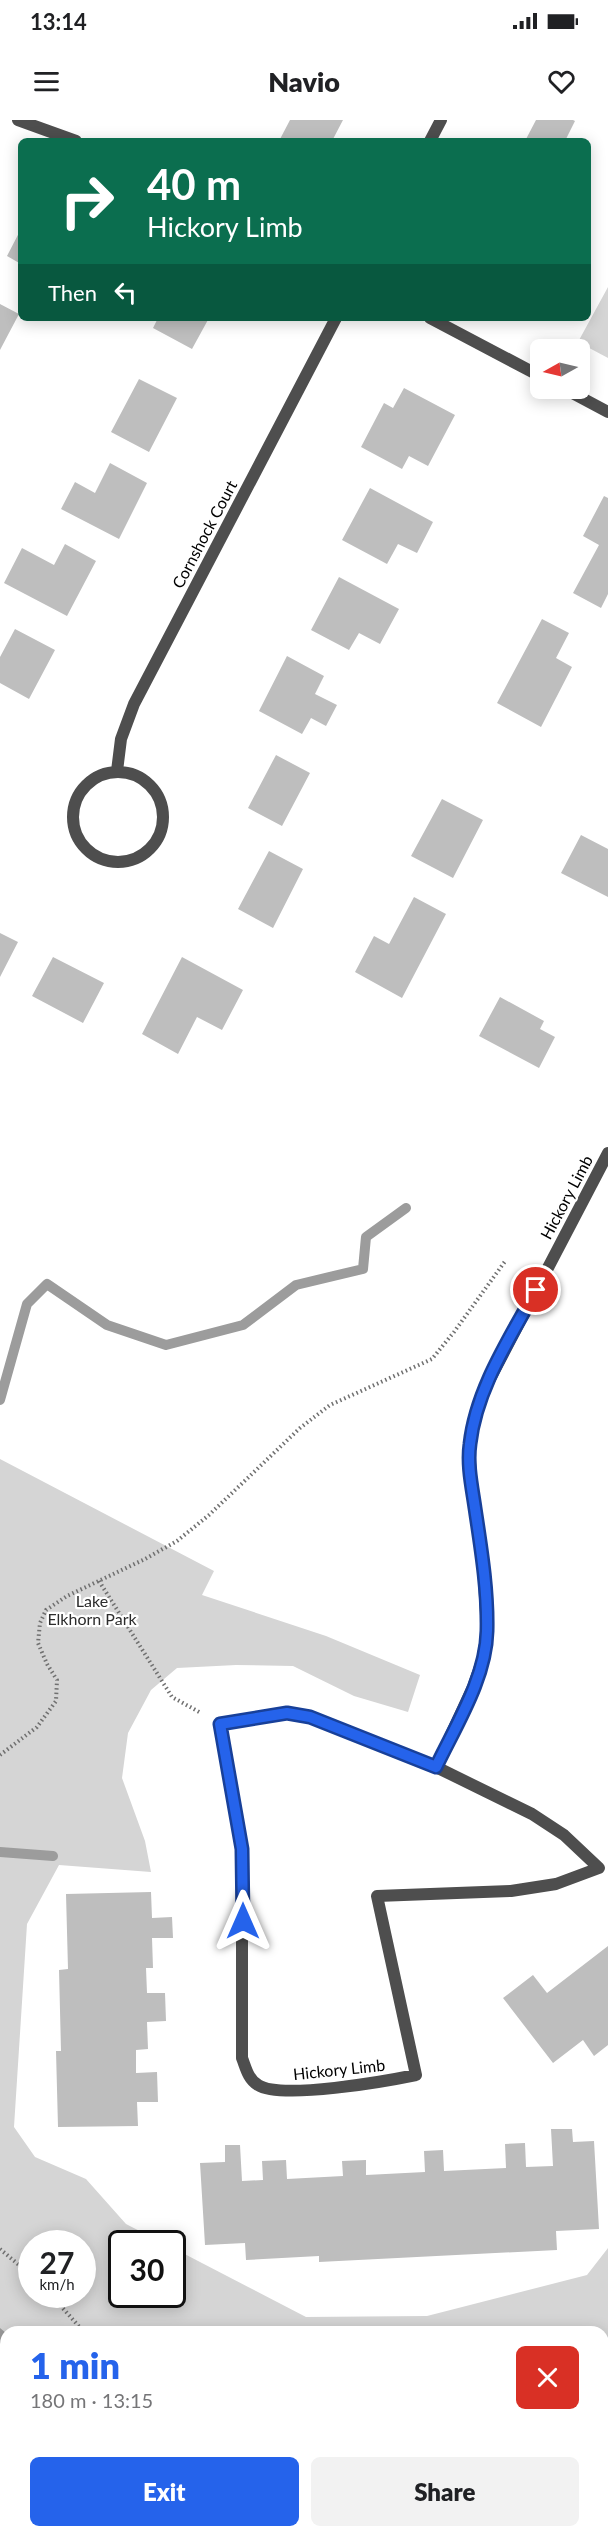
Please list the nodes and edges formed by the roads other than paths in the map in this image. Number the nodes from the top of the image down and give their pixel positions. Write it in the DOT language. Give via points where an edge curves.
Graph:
graph roads {
  1 [pos="18,120"];
  2 [pos="441,120"];
  3 [pos="68,138"];
  4 [pos="432,138"];
  5 [pos="334,321"];
  6 [pos="436,321"];
  7 [pos="530,371"];
  8 [pos="584,399"];
  9 [pos="608,412"];
  10 [pos="117,771"];
  11 [pos="608,1153"];
  12 [pos="436,1767"];
  1 -- 3 [label="street"];
  2 -- 4 [label="street"];
  5 -- 10 [label="street, Cornshock Court" via="134,704 121,739"];
  6 -- 7 [label="street"];
  8 -- 9 [label="street"];
  10 -- 10 [label="street" via="89,782 78,796 74,810 74,825 88,850 114,862 130,861 144,854 162,829 162,809 155,791 136,775"];
  11 -- 12 [label="street, Hickory Limb" via="481,1396 469,1446 487,1633 473,1687"];
  12 -- 12 [label="street, Hickory Limb" via="310,1717 287,1713 220,1724 242,1849 242,2058 250,2079 260,2087 279,2091 378,2083 416,2075 377,1896 511,1891 556,1884 599,1868 564,1835 532,1814"];
}
